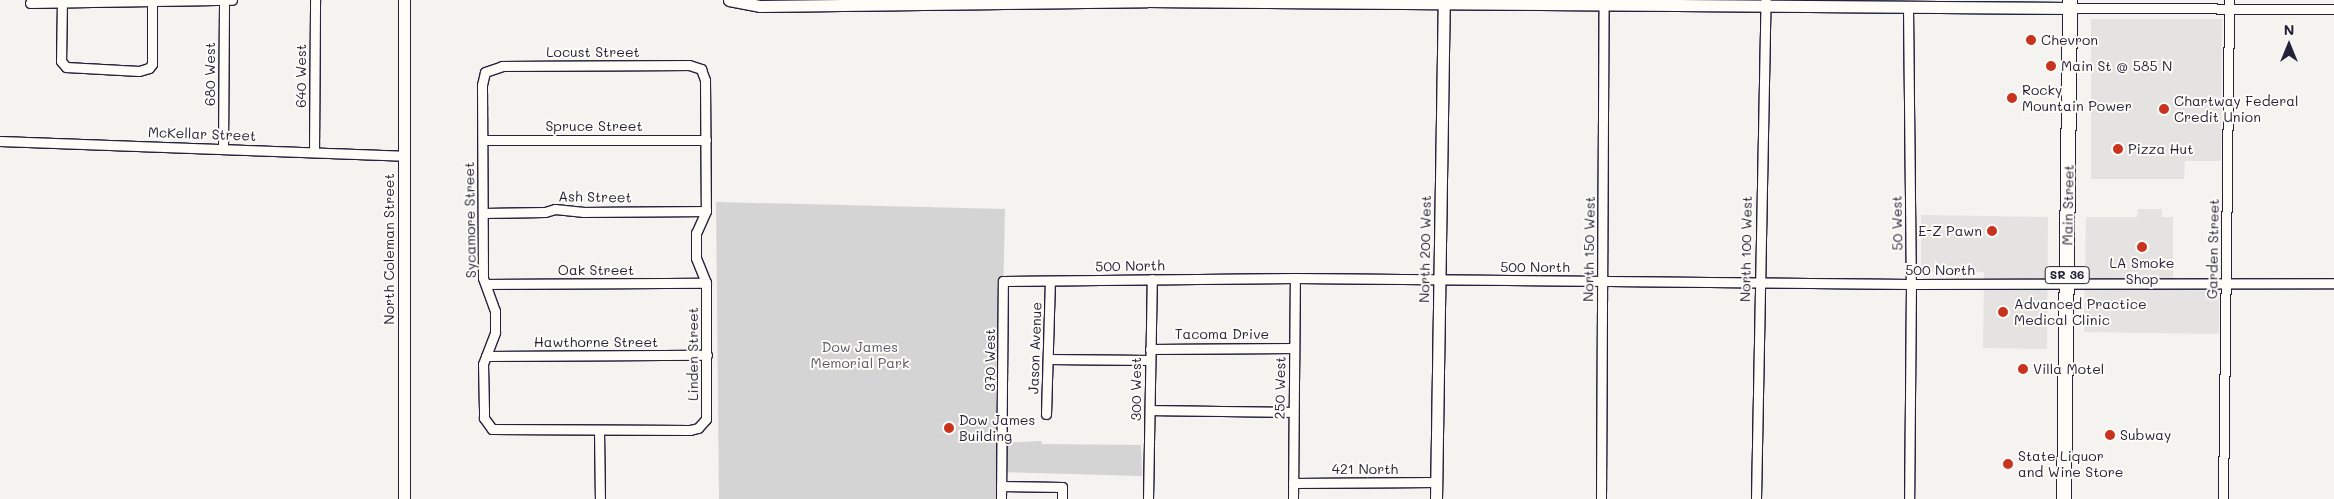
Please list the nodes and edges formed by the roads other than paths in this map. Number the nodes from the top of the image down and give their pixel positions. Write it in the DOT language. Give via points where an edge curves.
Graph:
graph roads {
  1 [pos="224,0"];
  2 [pos="232,0"];
  3 [pos="315,0"];
  4 [pos="404,0"];
  5 [pos="62,1"];
  6 [pos="153,1"];
  7 [pos="730,1"];
  8 [pos="1147,1"];
  9 [pos="1444,2"];
  10 [pos="1604,2"];
  11 [pos="1766,2"];
  12 [pos="30,3"];
  13 [pos="2070,4"];
  14 [pos="2228,4"];
  15 [pos="1908,7"];
  16 [pos="2334,9"];
  17 [pos="701,69"];
  18 [pos="486,72"];
  19 [pos="482,140"];
  20 [pos="706,140"];
  21 [pos="0,141"];
  22 [pos="223,149"];
  23 [pos="314,152"];
  24 [pos="404,156"];
  25 [pos="706,211"];
  26 [pos="483,213"];
  27 [pos="1152,278"];
  28 [pos="1295,278"];
  29 [pos="1003,281"];
  30 [pos="1440,281"];
  31 [pos="1602,281"];
  32 [pos="1050,282"];
  33 [pos="706,283"];
  34 [pos="1758,283"];
  35 [pos="2227,283"];
  36 [pos="2334,283"];
  37 [pos="486,284"];
  38 [pos="1911,284"];
  39 [pos="2067,284"];
  40 [pos="1150,348"];
  41 [pos="1294,348"];
  42 [pos="707,355"];
  43 [pos="486,356"];
  44 [pos="1048,359"];
  45 [pos="1150,360"];
  46 [pos="1150,410"];
  47 [pos="1293,412"];
  48 [pos="1046,414"];
  49 [pos="487,424"];
  50 [pos="599,430"];
  51 [pos="1436,482"];
  52 [pos="1293,483"];
  53 [pos="1001,486"];
  54 [pos="404,499"];
  55 [pos="600,499"];
  56 [pos="1001,499"];
  57 [pos="1062,499"];
  58 [pos="1148,499"];
  59 [pos="1293,499"];
  60 [pos="1436,499"];
  61 [pos="1601,499"];
  62 [pos="1756,499"];
  63 [pos="1909,499"];
  64 [pos="2064,499"];
  65 [pos="2223,499"];
  1 -- 2 [label="street"];
  1 -- 6 [label="street"];
  1 -- 22 [label="street, 680 West"];
  3 -- 23 [label="street, 640 West"];
  4 -- 24 [label="street, North Coleman Street"];
  5 -- 6 [label="street"];
  5 -- 6 [label="street" via="62,64 70,69 139,71 150,68 153,59"];
  5 -- 12 [label="street"];
  7 -- 8 [label="street" via="760,6"];
  8 -- 9 [label="street"];
  9 -- 10 [label="street"];
  9 -- 30 [label="street, North 200 West"];
  10 -- 11 [label="street"];
  10 -- 31 [label="street, North 150 West"];
  11 -- 15 [label="street"];
  11 -- 34 [label="street, North 100 West"];
  13 -- 14 [label="street"];
  13 -- 15 [label="street"];
  13 -- 39 [label="highway, Main Street / SR 36"];
  14 -- 16 [label="street"];
  14 -- 35 [label="street, Garden Street"];
  15 -- 38 [label="street, 50 West"];
  17 -- 18 [label="street, Locust Street" via="689,65 502,66"];
  17 -- 20 [label="street, Linden Street" via="705,80"];
  18 -- 19 [label="street, Sycamore Street" via="482,85"];
  19 -- 20 [label="street, Spruce Street"];
  19 -- 26 [label="street, Sycamore Street"];
  20 -- 25 [label="street, Linden Street"];
  21 -- 22 [label="street, McKellar Street"];
  22 -- 23 [label="street, McKellar Street"];
  23 -- 24 [label="street, McKellar Street"];
  24 -- 54 [label="street, North Coleman Street"];
  25 -- 26 [label="street, Ash Street" via="584,212 555,209"];
  25 -- 33 [label="street, Linden Street" via="696,233 696,258"];
  26 -- 37 [label="street, Sycamore Street"];
  27 -- 28 [label="street, 500 North"];
  27 -- 32 [label="street, 500 North"];
  27 -- 40 [label="street, 300 West"];
  28 -- 30 [label="street, 500 North"];
  28 -- 41 [label="street, 250 West"];
  29 -- 32 [label="street, 500 North"];
  29 -- 53 [label="street, 370 West"];
  30 -- 31 [label="street, 500 North"];
  30 -- 51 [label="street, North 200 West"];
  31 -- 34 [label="street, 500 North"];
  31 -- 61 [label="street, North 150 West"];
  32 -- 44 [label="street, Jason Avenue"];
  33 -- 37 [label="street, Oak Street"];
  33 -- 42 [label="street, Linden Street"];
  34 -- 38 [label="street, 500 North"];
  34 -- 62 [label="street, North 100 West"];
  35 -- 36 [label="street, 500 North"];
  35 -- 39 [label="street, 500 North"];
  35 -- 65 [label="street, Garden Street"];
  37 -- 43 [label="street, Sycamore Street" via="495,318 495,332"];
  38 -- 39 [label="street, 500 North"];
  38 -- 63 [label="street, 50 West"];
  39 -- 64 [label="highway, Main Street / SR 36"];
  40 -- 41 [label="street, Tacoma Drive"];
  40 -- 45 [label="street, 300 West"];
  41 -- 47 [label="street, 250 West"];
  42 -- 43 [label="street, Hawthorne Street"];
  42 -- 50 [label="street, Linden Street" via="707,413 698,428"];
  43 -- 49 [label="street, Sycamore Street" via="484,411"];
  44 -- 45 [label="street"];
  44 -- 48 [label="street, Jason Avenue"];
  45 -- 46 [label="street, 300 West"];
  46 -- 47 [label="street"];
  46 -- 58 [label="street, 300 West"];
  47 -- 52 [label="street, 250 West"];
  49 -- 50 [label="street, Linden Street" via="500,430"];
  50 -- 55 [label="street"];
  51 -- 52 [label="street, 421 North"];
  51 -- 60 [label="street, North 200 West"];
  52 -- 59 [label="street, 250 West"];
  53 -- 56 [label="street, 370 West"];
  53 -- 57 [label="street" via="1062,487"];
}
